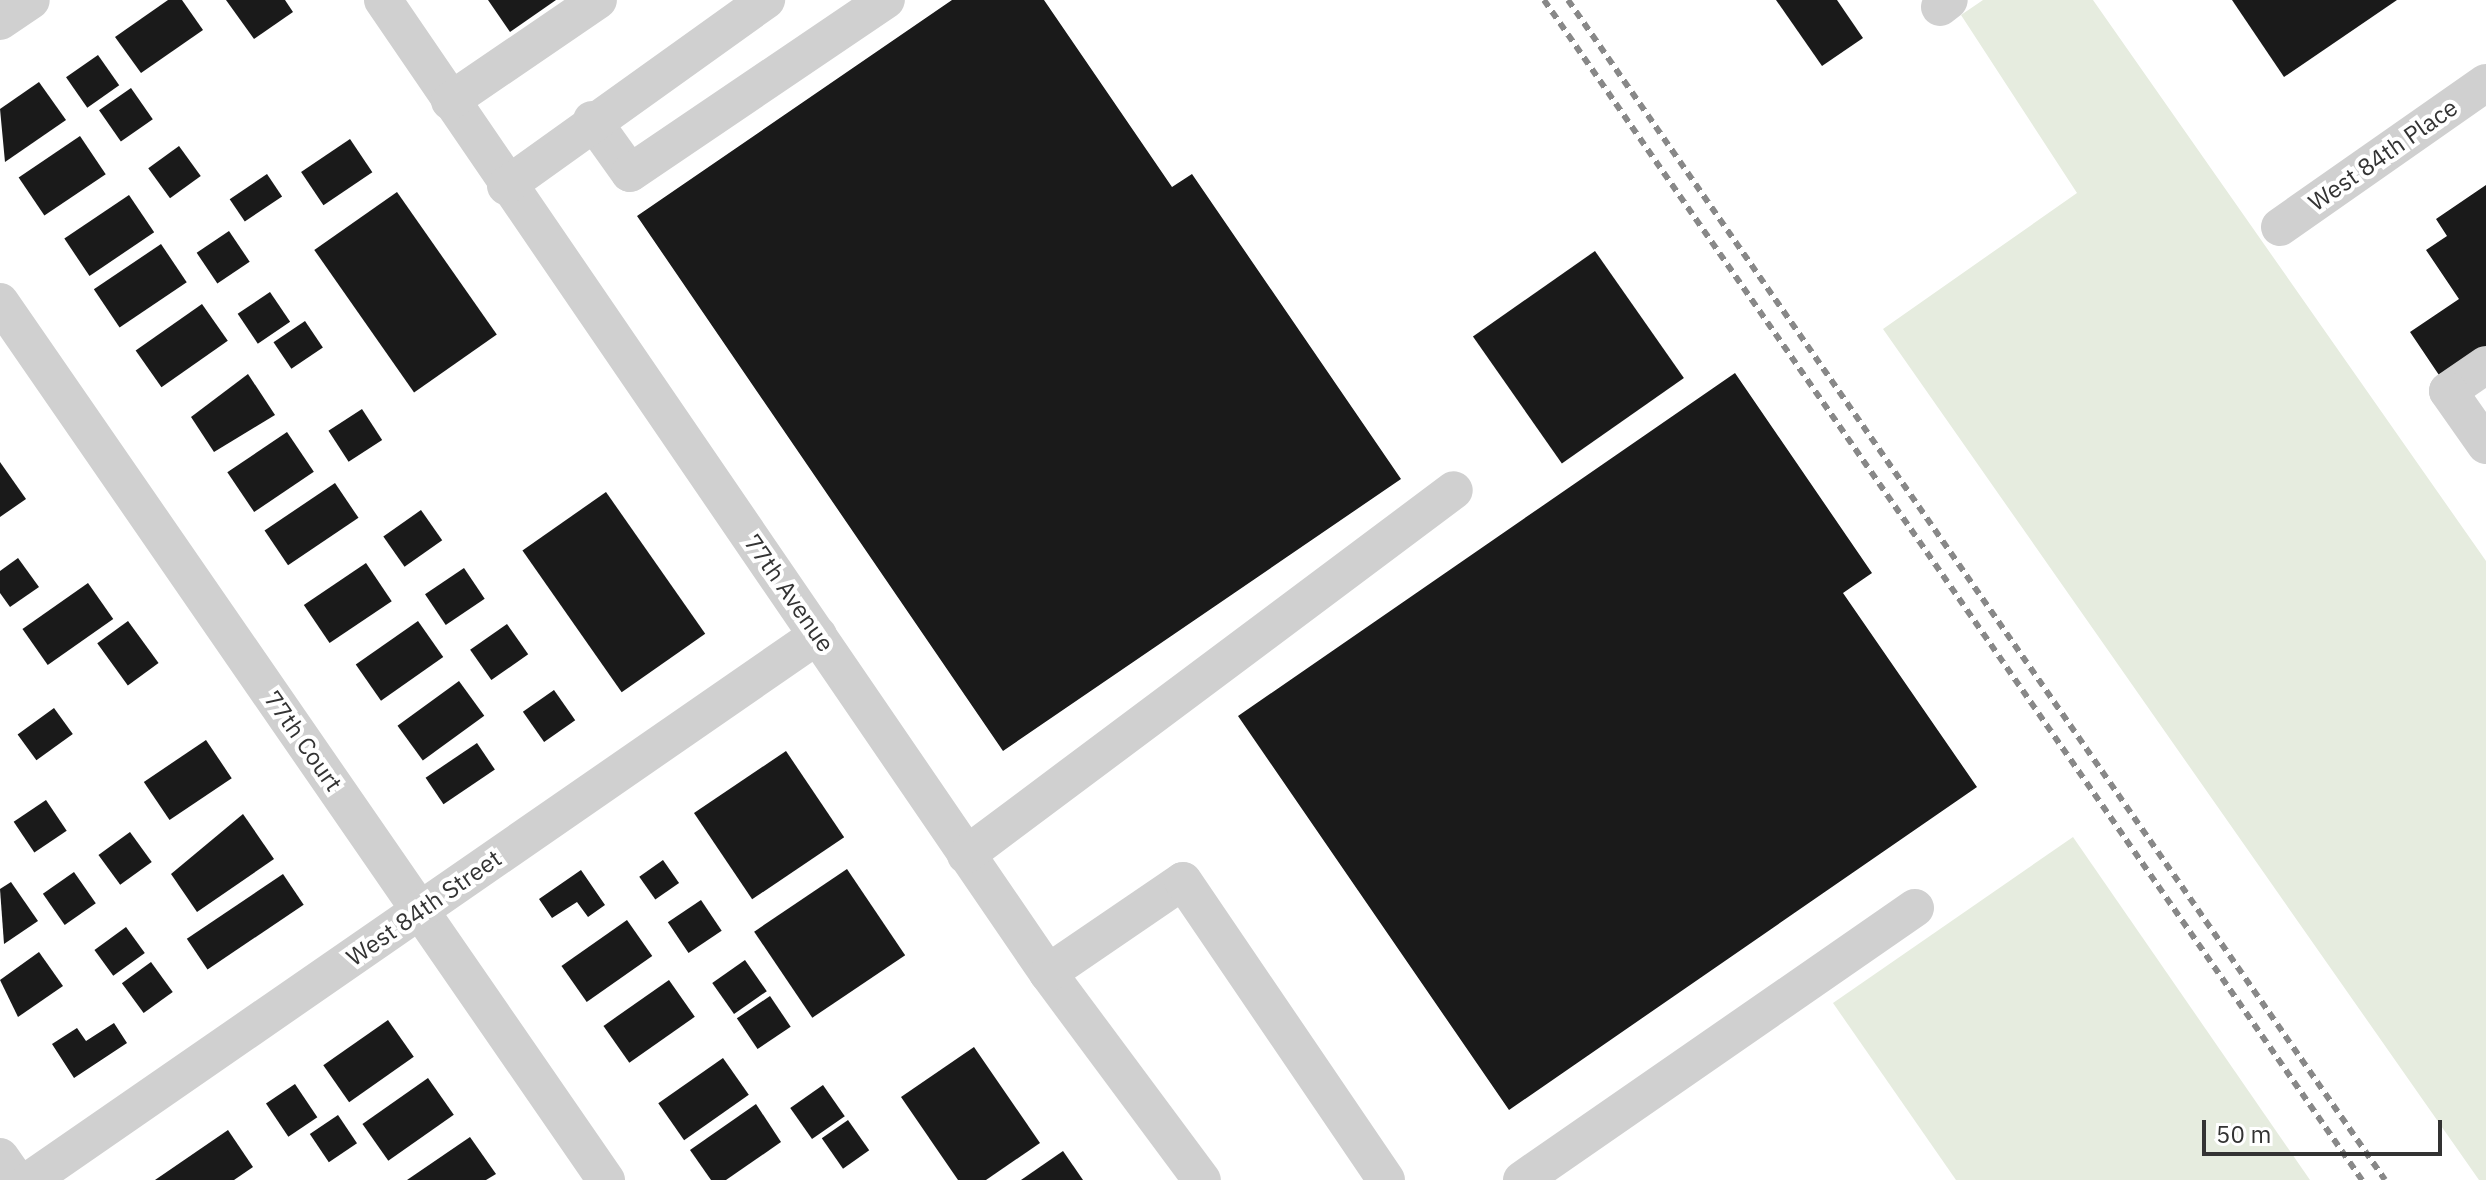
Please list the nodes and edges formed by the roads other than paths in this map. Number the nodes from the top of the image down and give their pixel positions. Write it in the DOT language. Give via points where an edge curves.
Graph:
graph roads {
  1 [pos="31,0"];
  2 [pos="383,0"];
  3 [pos="598,0"];
  4 [pos="766,0"];
  5 [pos="886,0"];
  6 [pos="0,21"];
  7 [pos="2486,83"];
  8 [pos="450,101"];
  9 [pos="592,120"];
  10 [pos="506,186"];
  11 [pos="2280,227"];
  12 [pos="0,302"];
  13 [pos="2486,365"];
  14 [pos="2486,445"];
  15 [pos="1454,490"];
  16 [pos="818,635"];
  17 [pos="966,855"];
  18 [pos="1915,908"];
  19 [pos="420,911"];
  20 [pos="1048,973"];
  21 [pos="0,1157"];
  22 [pos="16,1180"];
  23 [pos="30,1180"];
  24 [pos="606,1180"];
  25 [pos="1202,1180"];
  26 [pos="1386,1180"];
  27 [pos="1522,1180"];
  1 -- 6 [label="street"];
  2 -- 8 [label="street, 77th Avenue"];
  3 -- 8 [label="street"];
  4 -- 9 [label="street"];
  5 -- 9 [label="street" via="630,173"];
  7 -- 11 [label="street, West 84th Place"];
  8 -- 10 [label="street, 77th Avenue"];
  9 -- 10 [label="street"];
  10 -- 16 [label="street, 77th Avenue"];
  12 -- 19 [label="street, 77th Court"];
  13 -- 14 [label="street" via="2448,391"];
  15 -- 17 [label="street"];
  16 -- 17 [label="street, 77th Avenue"];
  16 -- 19 [label="street, West 84th Street"];
  17 -- 20 [label="street, 77th Avenue"];
  18 -- 27 [label="street"];
  19 -- 23 [label="street, West 84th Street"];
  19 -- 24 [label="street, 77th Court"];
  20 -- 25 [label="street, 77th Avenue"];
  20 -- 26 [label="street" via="1183,881"];
  21 -- 22 [label="street"];
}
